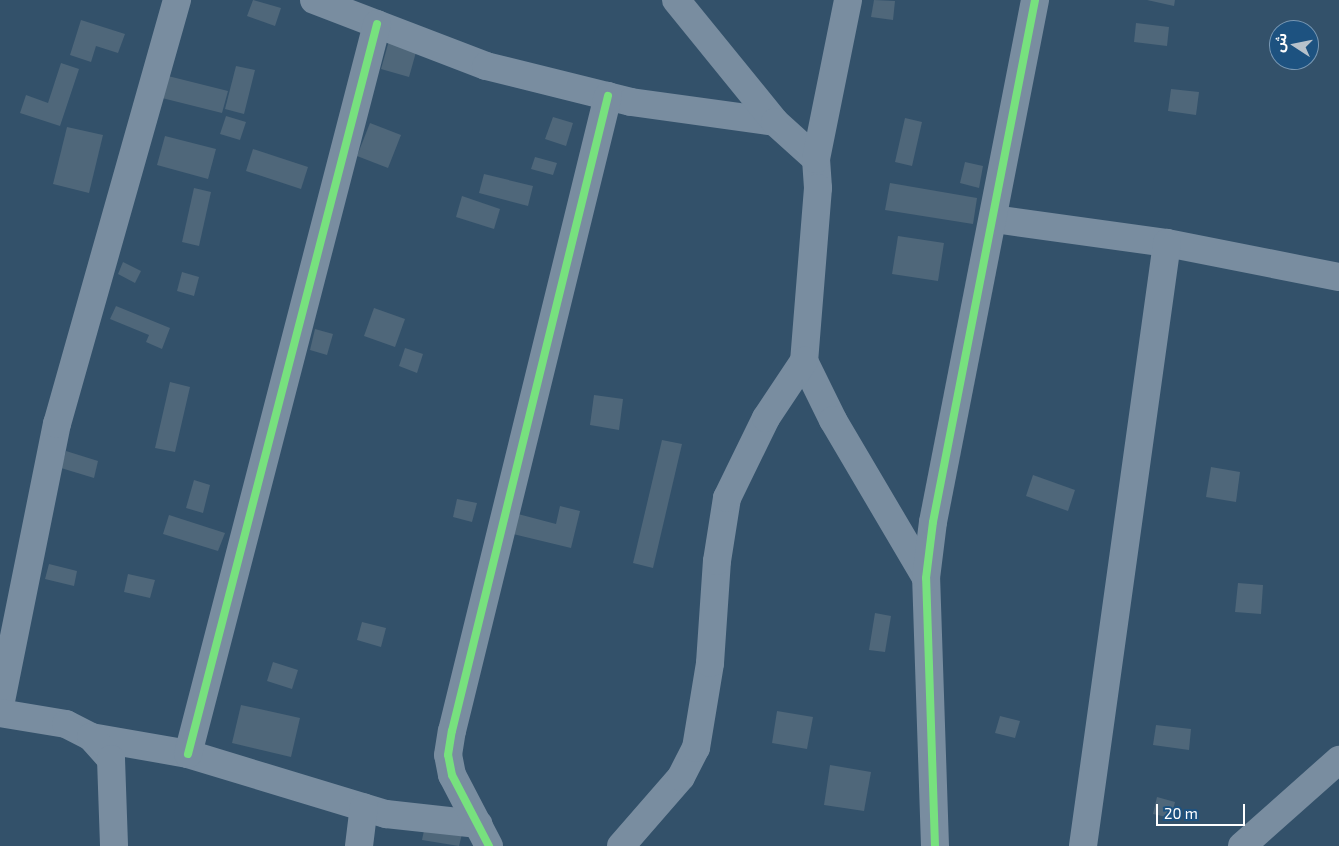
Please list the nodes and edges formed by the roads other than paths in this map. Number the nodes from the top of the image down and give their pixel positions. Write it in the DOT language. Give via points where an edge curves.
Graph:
graph roads {
  1 [pos="177,0"];
  2 [pos="314,0"];
  3 [pos="676,0"];
  4 [pos="848,0"];
  5 [pos="1035,0"];
  6 [pos="377,24"];
  7 [pos="608,96"];
  8 [pos="775,122"];
  9 [pos="816,159"];
  10 [pos="994,219"];
  11 [pos="1167,243"];
  12 [pos="1339,277"];
  13 [pos="804,361"];
  14 [pos="926,578"];
  15 [pos="0,706"];
  16 [pos="0,713"];
  17 [pos="91,737"];
  18 [pos="188,754"];
  19 [pos="1339,760"];
  20 [pos="364,807"];
  21 [pos="483,835"];
  22 [pos="114,846"];
  23 [pos="360,846"];
  24 [pos="621,846"];
  25 [pos="935,846"];
  26 [pos="1083,846"];
  27 [pos="1242,846"];
  1 -- 15 [label="street" via="57,424"];
  2 -- 6 [label="street"];
  3 -- 8 [label="street"];
  4 -- 9 [label="street"];
  5 -- 10 [label="street"];
  6 -- 7 [label="street" via="486,66"];
  6 -- 18 [label="street"];
  7 -- 8 [label="street"];
  7 -- 21 [label="street" via="452,731 448,756 452,775"];
  8 -- 9 [label="street"];
  9 -- 13 [label="street" via="818,188"];
  10 -- 11 [label="street"];
  10 -- 14 [label="street" via="933,522"];
  11 -- 12 [label="street"];
  11 -- 26 [label="street"];
  13 -- 14 [label="street" via="837,428"];
  13 -- 24 [label="street" via="766,418 727,498 717,561 710,663 696,748 681,777"];
  14 -- 25 [label="street"];
  16 -- 17 [label="street" via="66,724"];
  17 -- 18 [label="street"];
  17 -- 22 [label="street" via="111,759"];
  18 -- 20 [label="street"];
  19 -- 27 [label="street"];
  20 -- 21 [label="street"];
  20 -- 23 [label="street"];
}
